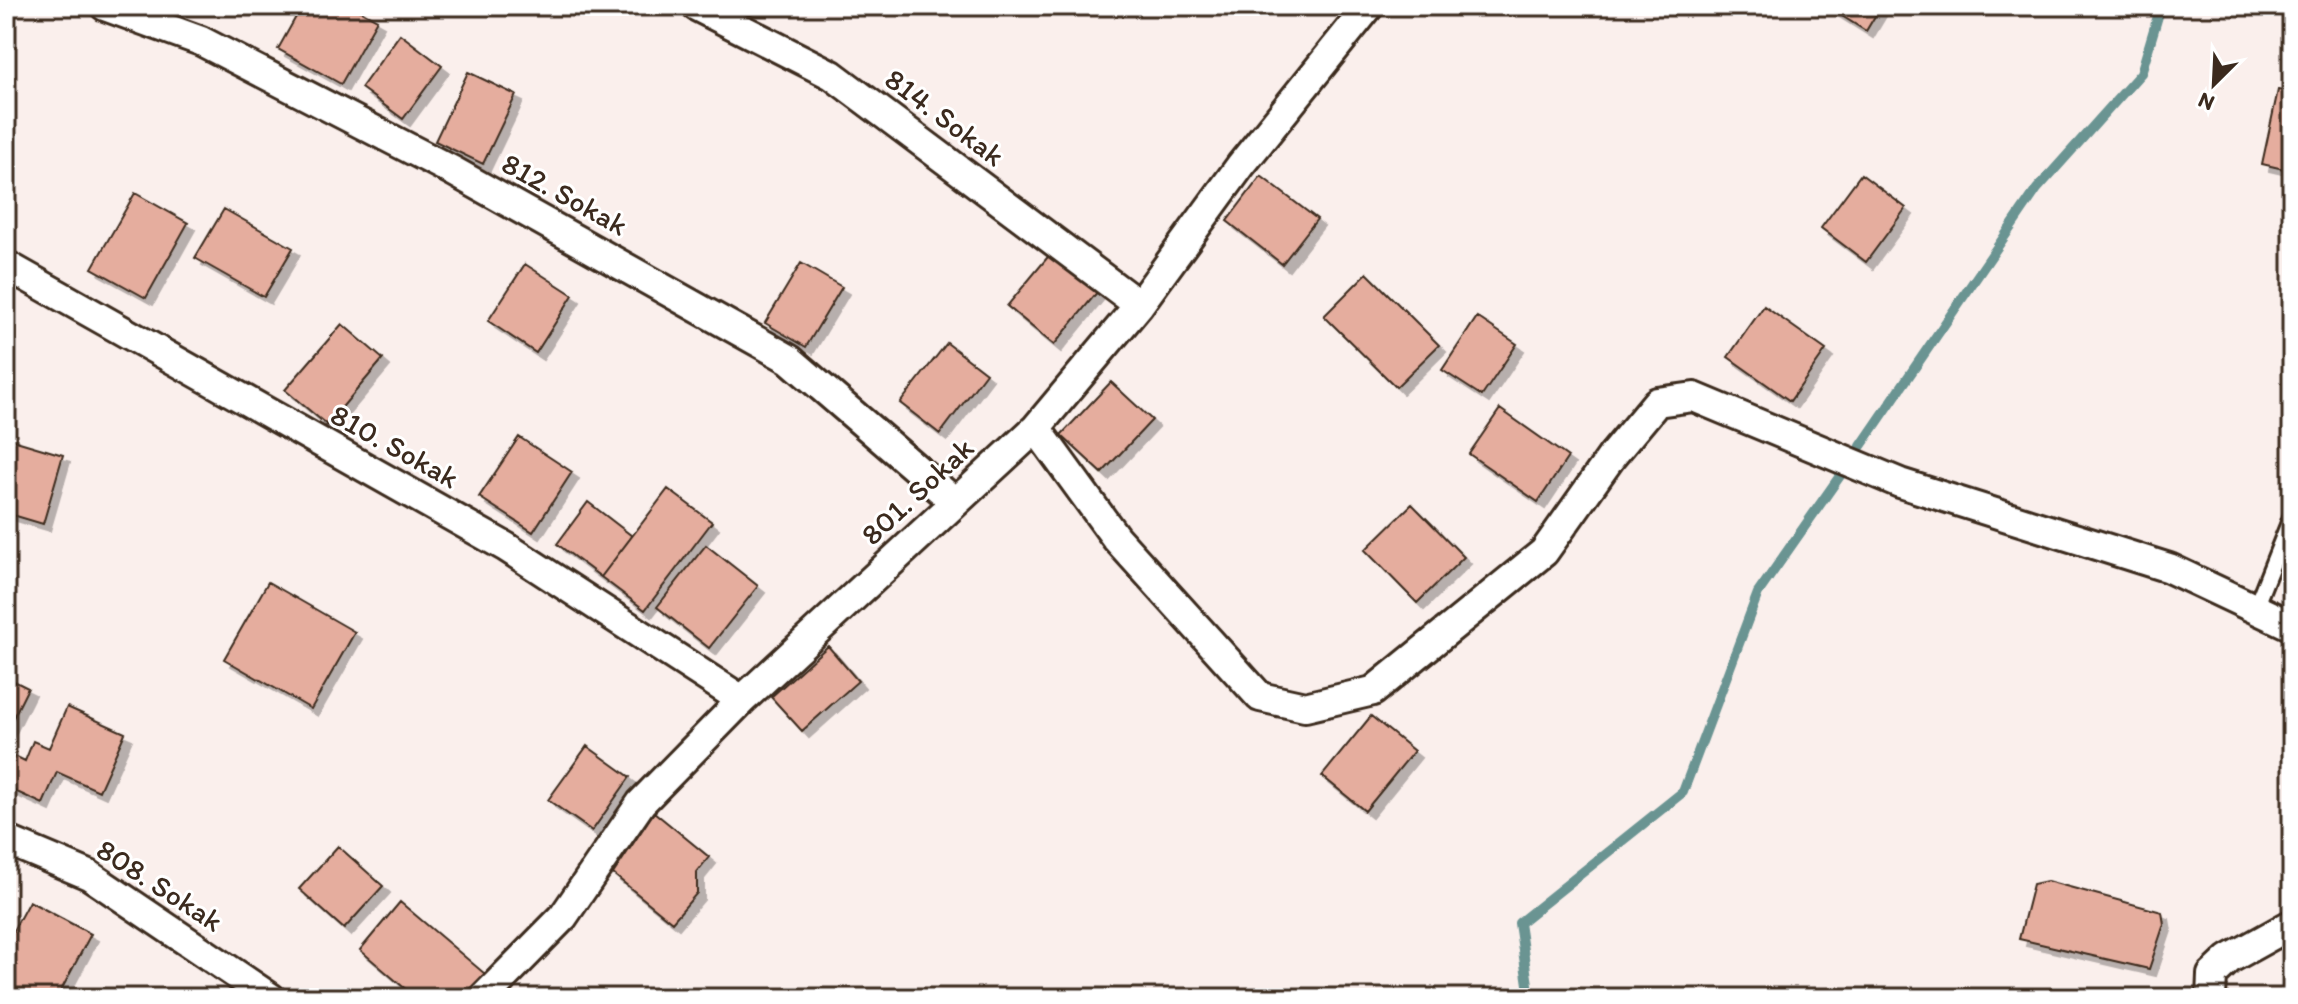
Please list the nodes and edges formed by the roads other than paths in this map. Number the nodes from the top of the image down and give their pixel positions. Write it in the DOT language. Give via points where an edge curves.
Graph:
graph roads {
  1 [pos="105,6"];
  2 [pos="696,6"];
  3 [pos="1369,6"];
  4 [pos="6,265"];
  5 [pos="1139,305"];
  6 [pos="1036,428"];
  7 [pos="955,502"];
  8 [pos="2292,515"];
  9 [pos="2255,608"];
  10 [pos="2292,626"];
  11 [pos="742,700"];
  12 [pos="6,840"];
  13 [pos="2292,924"];
  14 [pos="271,998"];
  15 [pos="483,998"];
  16 [pos="2211,998"];
  1 -- 7 [label="street, 812. Sokak" via="201,41 341,113 789,359"];
  2 -- 5 [label="street, 814. Sokak" via="832,75"];
  3 -- 5 [label="street, 801. Sokak" via="1241,165"];
  4 -- 11 [label="street, 810. Sokak" via="506,547"];
  5 -- 6 [label="street, 801. Sokak"];
  6 -- 7 [label="street, 801. Sokak"];
  6 -- 9 [label="street" via="1116,538 1260,697 1305,707 1373,691 1544,552 1657,402 1694,397 1900,483 2169,568"];
  7 -- 11 [label="street, 801. Sokak"];
  8 -- 9 [label="lane"];
  9 -- 10 [label="street"];
  11 -- 15 [label="street, 801. Sokak" via="641,803 563,917"];
  12 -- 14 [label="street, 808. Sokak" via="89,875"];
  13 -- 16 [label="street" via="2229,959 2212,975"];
}
